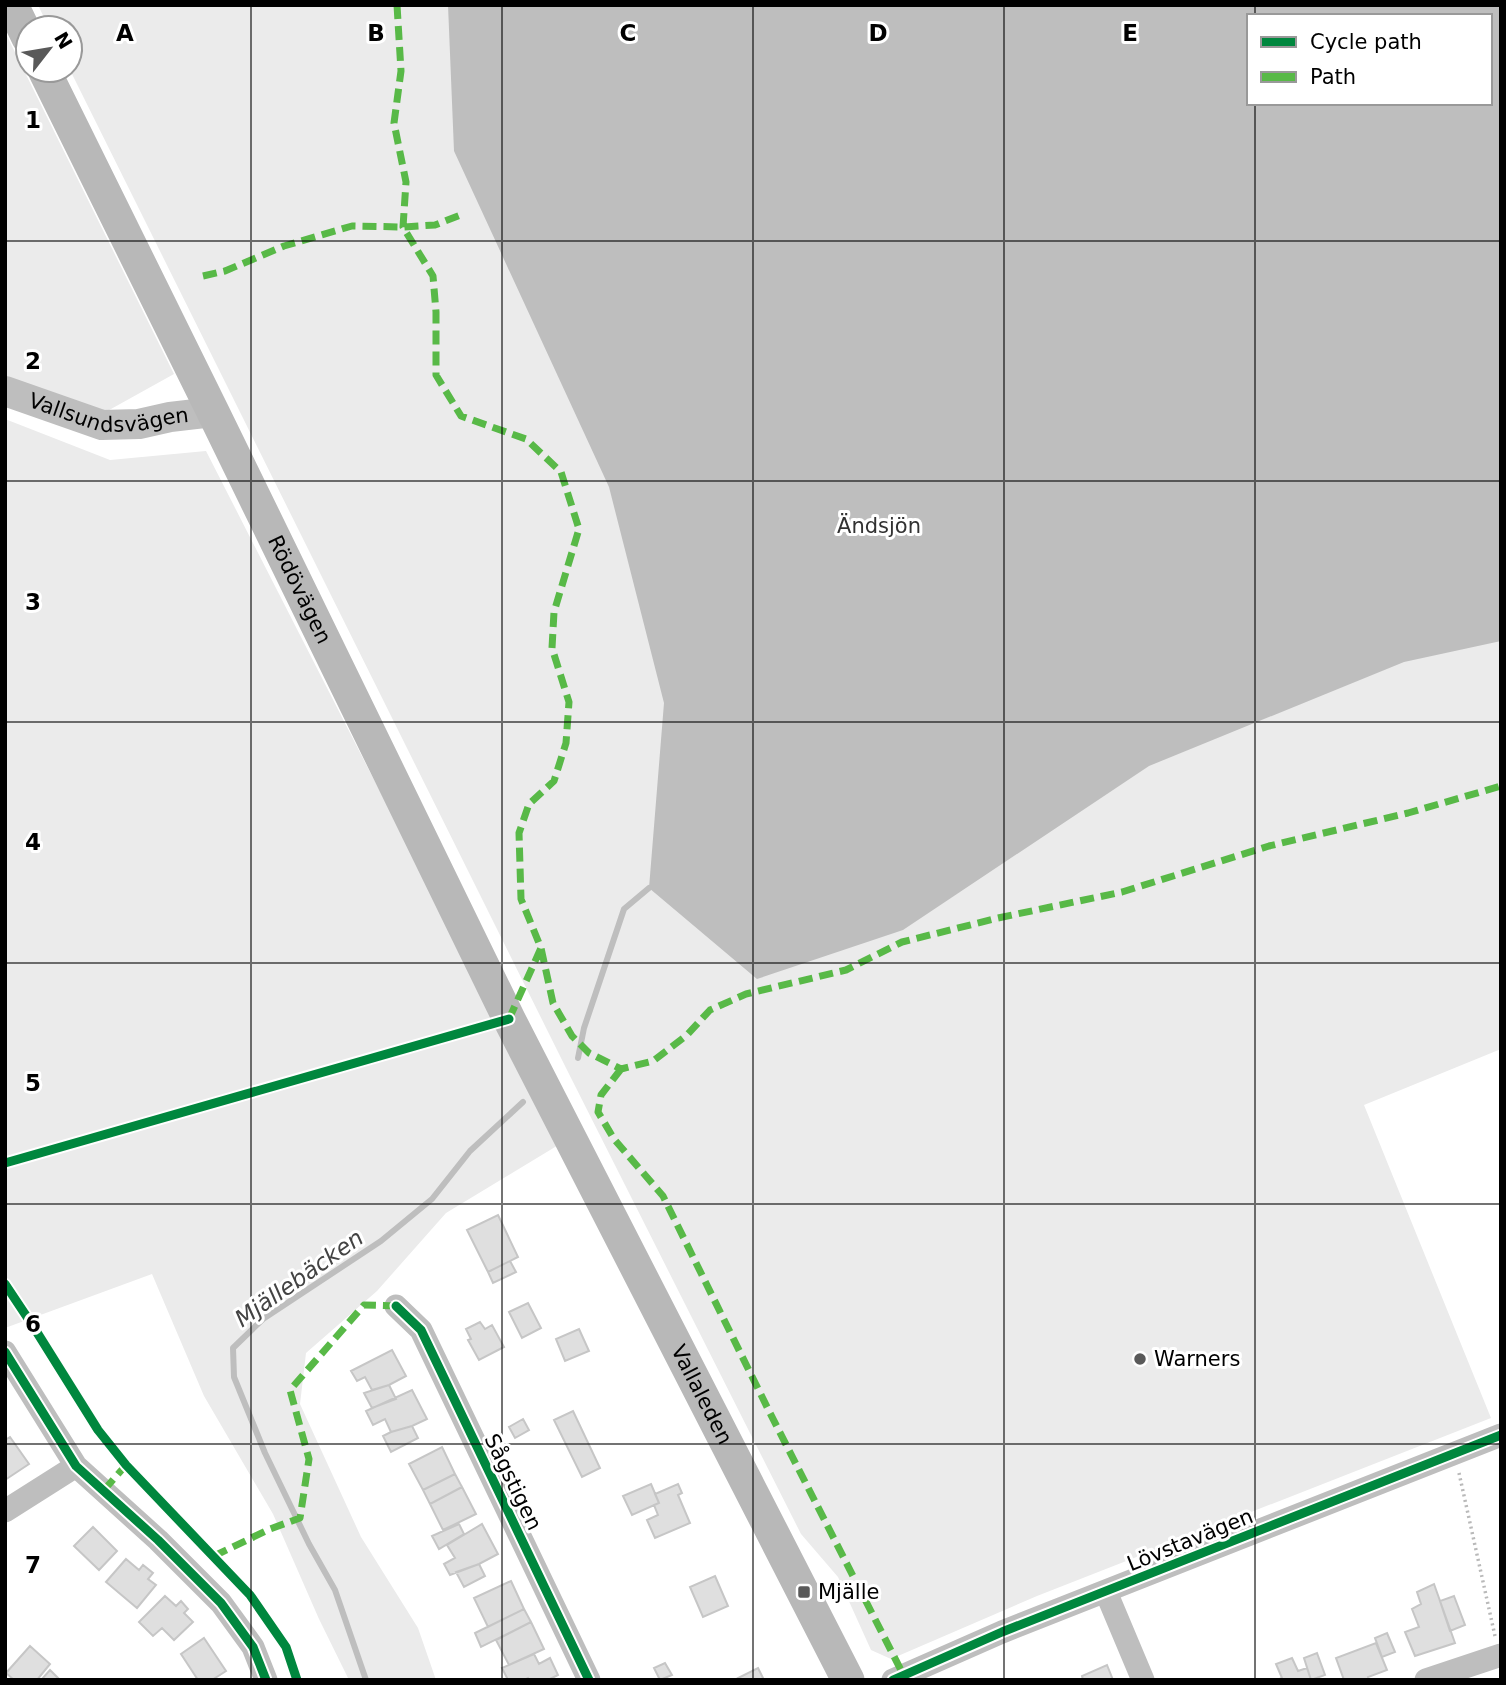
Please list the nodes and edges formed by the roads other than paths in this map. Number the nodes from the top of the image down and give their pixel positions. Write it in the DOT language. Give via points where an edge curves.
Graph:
graph roads {
  1 [pos="51,84"];
  2 [pos="5,391"];
  3 [pos="213,412"];
  4 [pos="555,1108"];
  5 [pos="396,1306"];
  6 [pos="5,1352"];
  7 [pos="1501,1435"];
  8 [pos="76,1466"];
  9 [pos="5,1511"];
  10 [pos="1106,1592"];
  11 [pos="1500,1658"];
  12 [pos="266,1680"];
  13 [pos="589,1680"];
  14 [pos="848,1680"];
  15 [pos="893,1680"];
  16 [pos="1143,1680"];
  17 [pos="1426,1680"];
  1 -- 3 [label="main road, Rödövägen"];
  2 -- 3 [label="street, Vallsundsvägen" via="102,425 139,425"];
  3 -- 4 [label="main road, Rödövägen"];
  4 -- 14 [label="main road, Vallaleden"];
  5 -- 13 [label="street, Sågstigen" via="421,1330"];
  6 -- 8 [label="street"];
  7 -- 10 [label="street, Lövstavägen"];
  8 -- 9 [label="street"];
  8 -- 12 [label="street" via="221,1603 253,1647"];
  10 -- 15 [label="street, Lövstavägen"];
  10 -- 16 [label="street"];
  11 -- 17 [label="street"];
}
